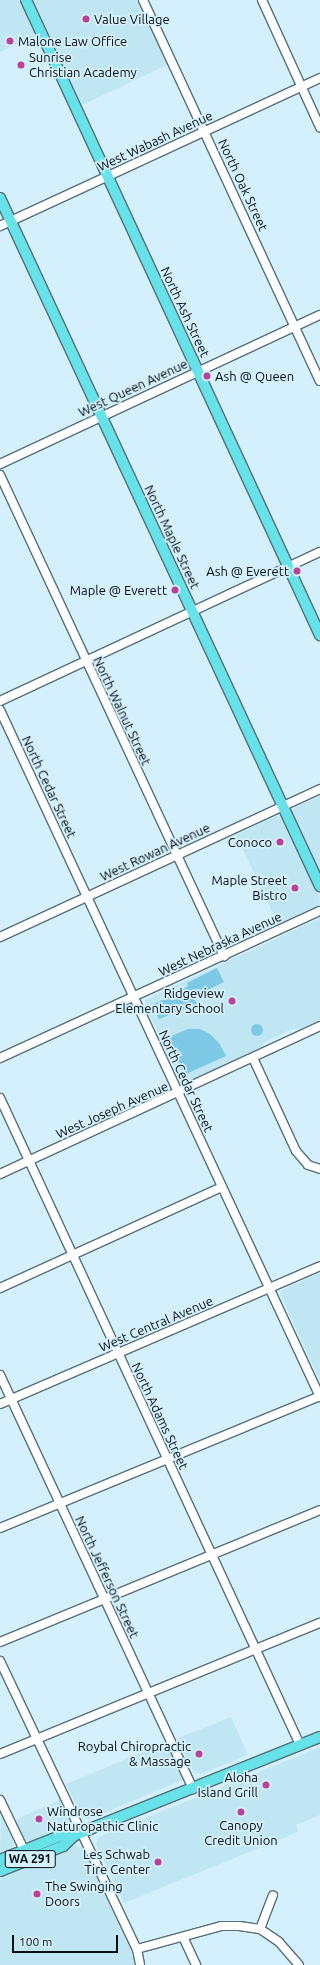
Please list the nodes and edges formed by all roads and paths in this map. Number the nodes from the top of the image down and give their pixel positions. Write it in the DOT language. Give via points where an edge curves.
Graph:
graph roads {
  1 [pos="26,0"];
  2 [pos="143,0"];
  3 [pos="262,0"];
  4 [pos="320,78"];
  5 [pos="302,86"];
  6 [pos="320,127"];
  7 [pos="205,132"];
  8 [pos="108,177"];
  9 [pos="0,198"];
  10 [pos="11,221"];
  11 [pos="0,226"];
  12 [pos="320,315"];
  13 [pos="295,327"];
  14 [pos="198,371"];
  15 [pos="320,381"];
  16 [pos="102,416"];
  17 [pos="0,464"];
  18 [pos="0,475"];
  19 [pos="320,552"];
  20 [pos="288,566"];
  21 [pos="192,611"];
  22 [pos="320,635"];
  23 [pos="86,660"];
  24 [pos="0,700"];
  25 [pos="0,710"];
  26 [pos="320,789"];
  27 [pos="283,806"];
  28 [pos="176,856"];
  29 [pos="320,886"];
  30 [pos="87,898"];
  31 [pos="320,912"];
  32 [pos="0,937"];
  33 [pos="224,956"];
  34 [pos="134,998"];
  35 [pos="320,1026"];
  36 [pos="0,1058"];
  37 [pos="253,1058"];
  38 [pos="178,1093"];
  39 [pos="0,1098"];
  40 [pos="30,1160"];
  41 [pos="320,1169"];
  42 [pos="0,1174"];
  43 [pos="222,1186"];
  44 [pos="73,1255"];
  45 [pos="320,1266"];
  46 [pos="0,1288"];
  47 [pos="270,1289"];
  48 [pos="118,1354"];
  49 [pos="0,1375"];
  50 [pos="320,1396"];
  51 [pos="11,1399"];
  52 [pos="0,1404"];
  53 [pos="168,1460"];
  54 [pos="60,1504"];
  55 [pos="320,1510"];
  56 [pos="0,1528"];
  57 [pos="211,1555"];
  58 [pos="104,1599"];
  59 [pos="320,1623"];
  60 [pos="0,1642"];
  61 [pos="256,1649"];
  62 [pos="0,1661"];
  63 [pos="148,1693"];
  64 [pos="320,1737"];
  65 [pos="36,1739"];
  66 [pos="300,1745"];
  67 [pos="0,1754"];
  68 [pos="193,1789"];
  69 [pos="0,1800"];
  70 [pos="79,1834"];
  71 [pos="24,1850"];
  72 [pos="0,1860"];
  73 [pos="0,1871"];
  74 [pos="273,1895"];
  75 [pos="260,1929"];
  76 [pos="184,1938"];
  77 [pos="137,1949"];
  78 [pos="140,1965"];
  79 [pos="196,1965"];
  80 [pos="299,1965"];
  1 -- 8 [label="main road, North Ash Street"];
  2 -- 7 [label="street, North Oak Street"];
  3 -- 5 [label="street"];
  4 -- 5 [label="street, West Wabash Avenue"];
  5 -- 6 [label="street"];
  5 -- 7 [label="street, West Wabash Avenue"];
  7 -- 8 [label="street, West Wabash Avenue"];
  7 -- 13 [label="street, North Oak Street"];
  8 -- 10 [label="street, West Wabash Avenue"];
  8 -- 14 [label="main road, North Ash Street"];
  9 -- 10 [label="main road, North Maple Street"];
  10 -- 11 [label="street, West Wabash Avenue"];
  10 -- 16 [label="main road, North Maple Street"];
  12 -- 13 [label="street, West Queen Avenue"];
  13 -- 14 [label="street, West Queen Avenue"];
  13 -- 15 [label="street, North Oak Street"];
  14 -- 16 [label="street, West Queen Avenue"];
  14 -- 20 [label="main road, North Ash Street"];
  16 -- 17 [label="street, West Queen Avenue"];
  16 -- 21 [label="main road, North Maple Street"];
  18 -- 23 [label="street, North Walnut Street"];
  19 -- 20 [label="street"];
  20 -- 21 [label="street"];
  20 -- 22 [label="main road, North Ash Street"];
  21 -- 23 [label="street"];
  21 -- 27 [label="main road, North Maple Street"];
  23 -- 24 [label="street"];
  23 -- 28 [label="street, North Walnut Street"];
  25 -- 30 [label="street, North Cedar Street"];
  26 -- 27 [label="street, West Rowan Avenue"];
  27 -- 28 [label="street, West Rowan Avenue"];
  27 -- 29 [label="main road, North Maple Street"];
  28 -- 30 [label="street, West Rowan Avenue"];
  28 -- 33 [label="street, North Walnut Street"];
  30 -- 32 [label="street, West Rowan Avenue"];
  30 -- 34 [label="street, North Cedar Street"];
  31 -- 33 [label="street, West Nebraska Avenue"];
  33 -- 34 [label="street, West Nebraska Avenue"];
  34 -- 36 [label="street, West Nebraska Avenue"];
  34 -- 38 [label="street, North Cedar Street"];
  35 -- 37 [label="street, West Joseph Avenue"];
  37 -- 38 [label="street, West Joseph Avenue"];
  37 -- 41 [label="street" via="296,1151 308,1165"];
  38 -- 40 [label="street, West Joseph Avenue"];
  38 -- 43 [label="street, North Cedar Street"];
  39 -- 40 [label="street, North Adams Street"];
  40 -- 42 [label="street, West Joseph Avenue"];
  40 -- 44 [label="street, North Adams Street"];
  43 -- 44 [label="street"];
  43 -- 47 [label="street, North Cedar Street"];
  44 -- 46 [label="street"];
  44 -- 48 [label="street, North Adams Street"];
  45 -- 47 [label="street, West Central Avenue"];
  47 -- 48 [label="street, West Central Avenue"];
  47 -- 50 [label="street, North Cedar Street"];
  48 -- 51 [label="street, West Central Avenue"];
  48 -- 53 [label="street, North Adams Street"];
  49 -- 51 [label="street, North Jefferson Street"];
  50 -- 53 [label="street"];
  51 -- 52 [label="street, West Central Avenue"];
  51 -- 54 [label="street, North Jefferson Street"];
  53 -- 54 [label="street"];
  53 -- 57 [label="street, North Adams Street"];
  54 -- 56 [label="street"];
  54 -- 58 [label="street, North Jefferson Street"];
  55 -- 57 [label="street"];
  57 -- 58 [label="street"];
  57 -- 61 [label="street, North Adams Street"];
  58 -- 60 [label="street"];
  58 -- 63 [label="street, North Jefferson Street"];
  59 -- 61 [label="street"];
  61 -- 63 [label="street"];
  61 -- 66 [label="street, North Adams Street"];
  62 -- 65 [label="street"];
  63 -- 65 [label="street"];
  63 -- 68 [label="street, North Jefferson Street"];
  64 -- 66 [label="main road, WA 291"];
  65 -- 67 [label="street"];
  65 -- 70 [label="street"];
  66 -- 68 [label="main road, WA 291"];
  68 -- 70 [label="main road, WA 291"];
  69 -- 71 [label="street"];
  70 -- 71 [label="main road, WA 291" via="60,1836"];
  70 -- 73 [label="main road, WA 291" via="63,1846"];
  70 -- 77 [label="street"];
  71 -- 72 [label="main road, WA 291"];
  74 -- 75 [label="street"];
  75 -- 76 [label="street" via="220,1926"];
  75 -- 80 [label="street" via="279,1942"];
  76 -- 77 [label="street"];
  76 -- 79 [label="street"];
  77 -- 78 [label="street"];
}
